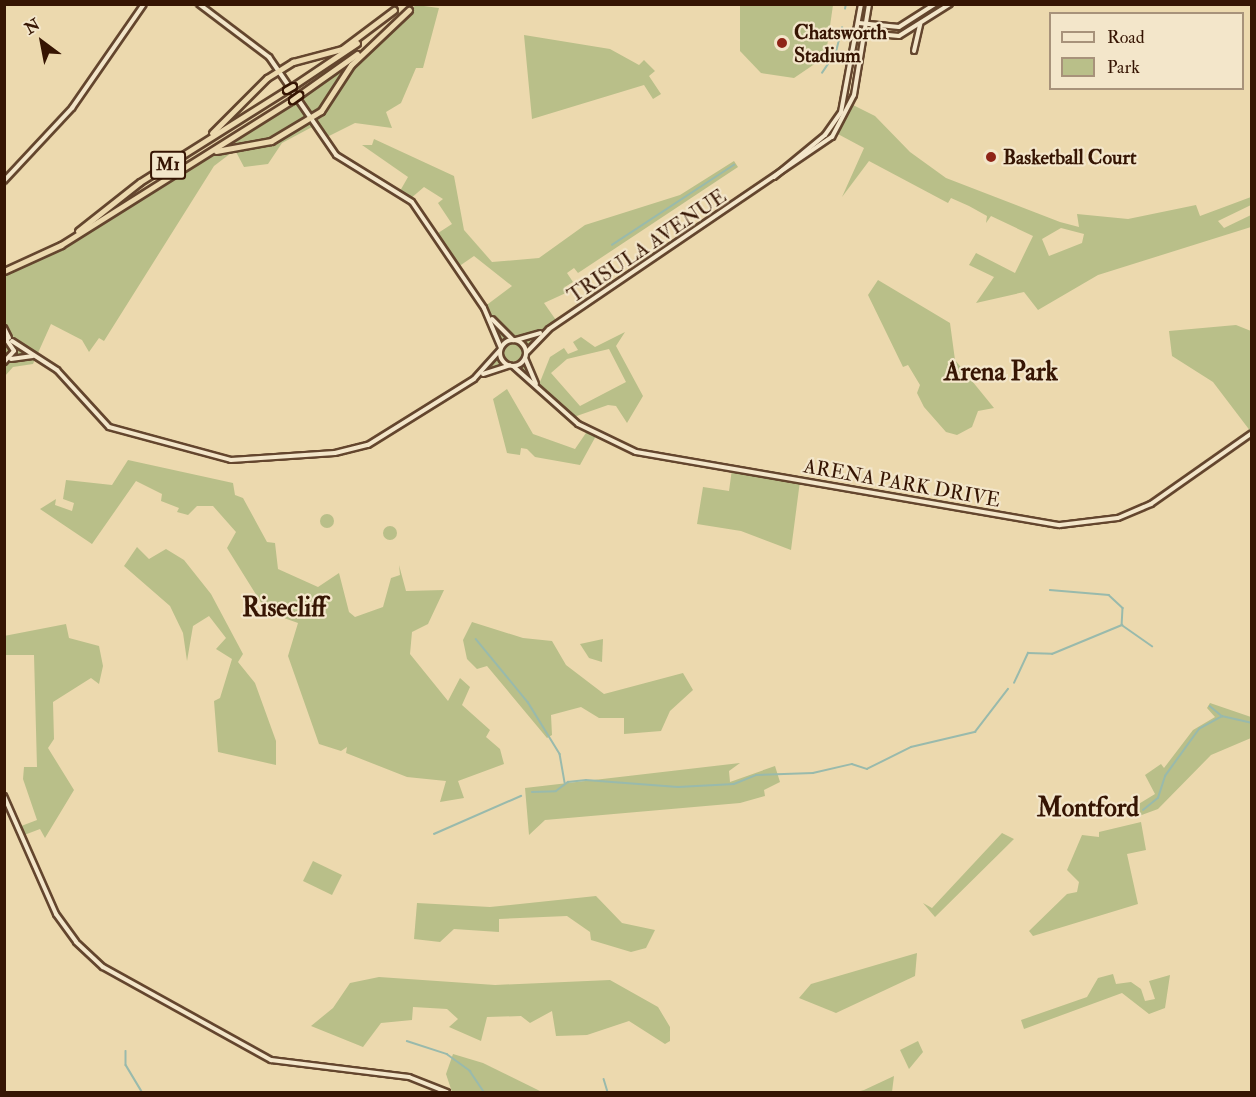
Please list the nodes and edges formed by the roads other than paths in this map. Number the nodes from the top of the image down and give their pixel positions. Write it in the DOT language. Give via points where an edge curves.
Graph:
graph roads {
  1 [pos="144,4"];
  2 [pos="199,4"];
  3 [pos="400,4"];
  4 [pos="415,4"];
  5 [pos="861,4"];
  6 [pos="868,4"];
  7 [pos="935,4"];
  8 [pos="950,4"];
  9 [pos="394,10"];
  10 [pos="409,10"];
  11 [pos="859,23"];
  12 [pos="921,23"];
  13 [pos="866,24"];
  14 [pos="857,32"];
  15 [pos="865,32"];
  16 [pos="914,51"];
  17 [pos="279,70"];
  18 [pos="295,91"];
  19 [pos="310,118"];
  20 [pos="182,155"];
  21 [pos="188,165"];
  22 [pos="4,181"];
  23 [pos="762,187"];
  24 [pos="55,248"];
  25 [pos="4,271"];
  26 [pos="486,311"];
  27 [pos="4,328"];
  28 [pos="549,329"];
  29 [pos="8,339"];
  30 [pos="514,340"];
  31 [pos="500,349"];
  32 [pos="525,355"];
  33 [pos="34,356"];
  34 [pos="6,362"];
  35 [pos="512,366"];
  36 [pos="474,379"];
  37 [pos="541,392"];
  38 [pos="1251,433"];
  39 [pos="4,796"];
  40 [pos="447,1092"];
  1 -- 22 [label="street" via="72,108"];
  2 -- 17 [label="street, ARENA PARK DRIVE" via="252,40"];
  3 -- 9 [label="highway, M1"];
  4 -- 10 [label="highway, M1"];
  5 -- 11 [label="street"];
  6 -- 13 [label="street"];
  7 -- 13 [label="street" via="899,27"];
  8 -- 12 [label="street"];
  9 -- 17 [label="highway" via="342,49"];
  9 -- 18 [label="highway, M1"];
  10 -- 18 [label="highway, M1"];
  10 -- 19 [label="highway" via="356,60 328,104"];
  11 -- 13 [label="street"];
  11 -- 14 [label="street"];
  12 -- 15 [label="street" via="893,37"];
  12 -- 16 [label="street"];
  13 -- 15 [label="street"];
  14 -- 15 [label="street"];
  14 -- 23 [label="street, TRISULA AVENUE" via="845,102 825,135"];
  15 -- 23 [label="street, TRISULA AVENUE" via="851,104 825,144"];
  17 -- 18 [label="street, ARENA PARK DRIVE"];
  17 -- 20 [label="highway"];
  18 -- 19 [label="street, ARENA PARK DRIVE"];
  18 -- 20 [label="highway, M1, bridge" via="286,90"];
  18 -- 21 [label="highway, M1, bridge" via="292,100"];
  19 -- 21 [label="highway" via="271,141 230,145"];
  19 -- 26 [label="street, ARENA PARK DRIVE" via="340,159 412,202"];
  20 -- 24 [label="highway, M1"];
  21 -- 24 [label="highway, M1"];
  23 -- 28 [label="street, TRISULA AVENUE"];
  24 -- 25 [label="highway, M1"];
  26 -- 30 [label="street, ARENA PARK DRIVE"];
  26 -- 31 [label="street, ARENA PARK DRIVE"];
  27 -- 29 [label="street"];
  28 -- 30 [label="street, TRISULA AVENUE"];
  28 -- 32 [label="street, TRISULA AVENUE"];
  29 -- 33 [label="street"];
  29 -- 34 [label="street"];
  30 -- 31 [label="street"];
  30 -- 32 [label="street, ARENA PARK DRIVE"];
  31 -- 35 [label="street, ARENA PARK DRIVE"];
  31 -- 36 [label="street"];
  32 -- 35 [label="street"];
  32 -- 37 [label="street, ARENA PARK DRIVE"];
  33 -- 34 [label="street"];
  33 -- 36 [label="street" via="57,370 110,427 219,460 335,453 368,445"];
  35 -- 36 [label="street"];
  35 -- 37 [label="street, ARENA PARK DRIVE"];
  37 -- 38 [label="street, ARENA PARK DRIVE" via="594,433 649,455 1060,525 1118,518 1151,504"];
  39 -- 40 [label="street" via="56,914 76,942 103,967 271,1060 409,1077"];
}
